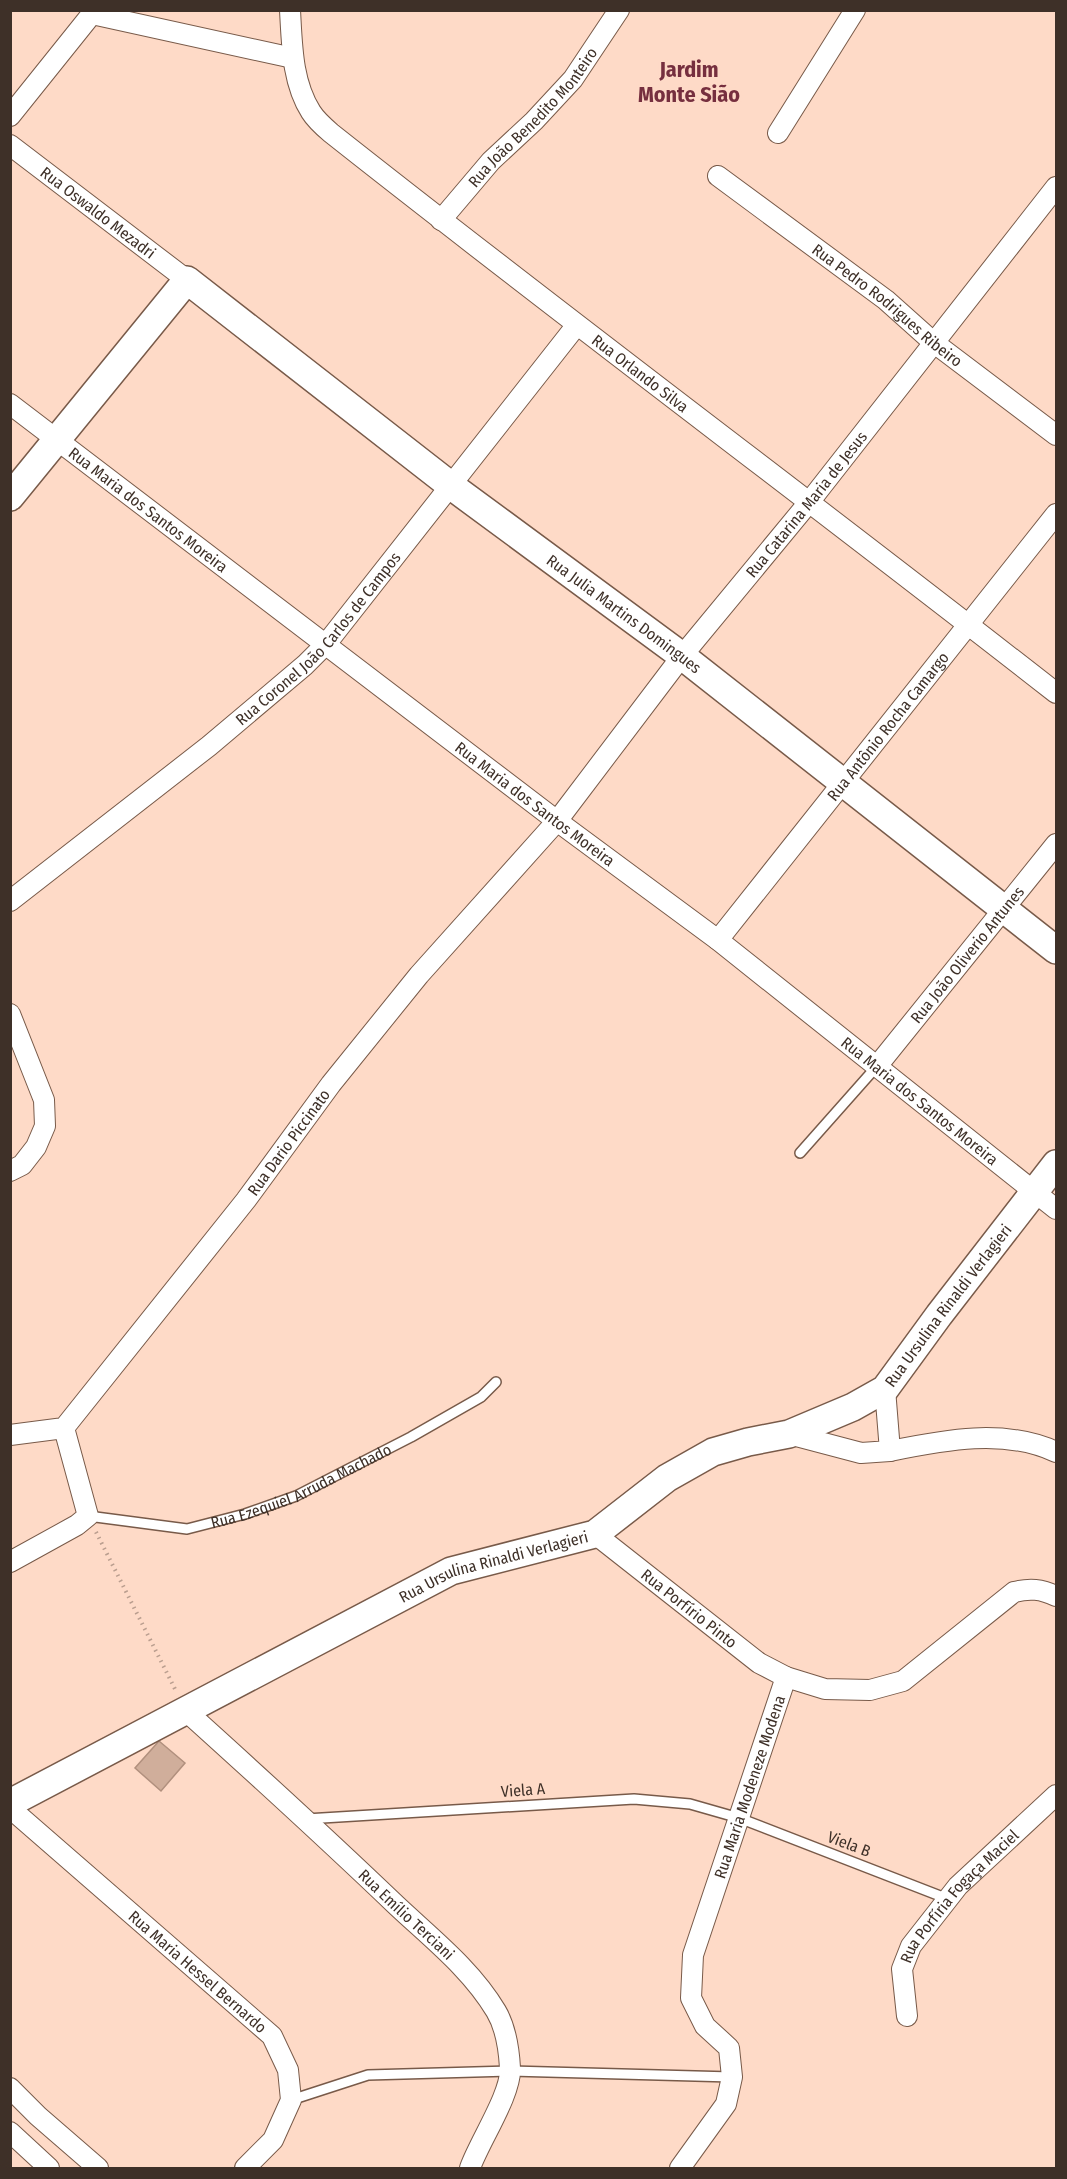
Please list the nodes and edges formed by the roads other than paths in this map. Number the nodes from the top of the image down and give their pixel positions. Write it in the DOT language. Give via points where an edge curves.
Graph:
graph roads {
  1 [pos="290,10"];
  2 [pos="619,10"];
  3 [pos="855,10"];
  4 [pos="94,12"];
  5 [pos="293,58"];
  6 [pos="10,116"];
  7 [pos="778,133"];
  8 [pos="10,145"];
  9 [pos="718,176"];
  10 [pos="1056,188"];
  11 [pos="441,220"];
  12 [pos="187,280"];
  13 [pos="576,326"];
  14 [pos="933,342"];
  15 [pos="10,404"];
  16 [pos="1056,435"];
  17 [pos="57,439"];
  18 [pos="450,485"];
  19 [pos="10,497"];
  20 [pos="810,501"];
  21 [pos="1056,514"];
  22 [pos="968,624"];
  23 [pos="326,644"];
  24 [pos="682,656"];
  25 [pos="1056,693"];
  26 [pos="843,782"];
  27 [pos="557,821"];
  28 [pos="1056,844"];
  29 [pos="10,902"];
  30 [pos="1004,909"];
  31 [pos="718,940"];
  32 [pos="1056,950"];
  33 [pos="10,1014"];
  34 [pos="878,1065"];
  35 [pos="800,1153"];
  36 [pos="1056,1164"];
  37 [pos="10,1171"];
  38 [pos="1034,1192"];
  39 [pos="1056,1209"];
  40 [pos="496,1382"];
  41 [pos="885,1389"];
  42 [pos="64,1428"];
  43 [pos="789,1434"];
  44 [pos="10,1435"];
  45 [pos="890,1450"];
  46 [pos="1056,1452"];
  47 [pos="88,1516"];
  48 [pos="595,1534"];
  49 [pos="10,1562"];
  50 [pos="1056,1596"];
  51 [pos="786,1677"];
  52 [pos="186,1711"];
  53 [pos="1056,1795"];
  54 [pos="10,1805"];
  55 [pos="739,1818"];
  56 [pos="306,1819"];
  57 [pos="948,1899"];
  58 [pos="907,2016"];
  59 [pos="511,2071"];
  60 [pos="732,2077"];
  61 [pos="10,2088"];
  62 [pos="291,2100"];
  63 [pos="10,2132"];
  64 [pos="49,2169"];
  65 [pos="98,2169"];
  66 [pos="245,2169"];
  67 [pos="470,2169"];
  68 [pos="680,2169"];
  1 -- 5 [label="street, Rua Orlando Silva"];
  2 -- 11 [label="street, Rua João Benedito Monteiro" via="573,79 491,161"];
  3 -- 7 [label="street"];
  4 -- 5 [label="street"];
  4 -- 6 [label="street"];
  5 -- 11 [label="street, Rua Orlando Silva" via="312,113 330,133"];
  8 -- 12 [label="street, Rua Oswaldo Mezadri"];
  9 -- 14 [label="street, Rua Pedro Rodrigues Ribeiro" via="886,300"];
  10 -- 14 [label="street, Rua Catarina Maria de Jesus"];
  11 -- 13 [label="street, Rua Orlando Silva"];
  12 -- 17 [label="main road"];
  12 -- 18 [label="main road, Rua Julia Martins Domingues"];
  13 -- 18 [label="street, Rua Coronel João Carlos de Campos"];
  13 -- 20 [label="street, Rua Orlando Silva"];
  14 -- 16 [label="street, Rua Pedro Rodrigues Ribeiro"];
  14 -- 20 [label="street, Rua Catarina Maria de Jesus"];
  15 -- 17 [label="street, Rua Maria dos Santos Moreira"];
  17 -- 19 [label="main road"];
  17 -- 23 [label="street, Rua Maria dos Santos Moreira"];
  18 -- 23 [label="street, Rua Coronel João Carlos de Campos"];
  18 -- 24 [label="main road, Rua Julia Martins Domingues"];
  20 -- 22 [label="street, Rua Orlando Silva"];
  20 -- 24 [label="street, Rua Catarina Maria de Jesus"];
  21 -- 22 [label="street, Rua Antônio Rocha Camargo"];
  22 -- 25 [label="street, Rua Orlando Silva"];
  22 -- 26 [label="street, Rua Antônio Rocha Camargo"];
  23 -- 27 [label="street, Rua Maria dos Santos Moreira"];
  23 -- 29 [label="street, Rua Coronel João Carlos de Campos" via="209,746"];
  24 -- 26 [label="main road, Rua Julia Martins Domingues"];
  24 -- 27 [label="street, Rua Catarina Maria de Jesus"];
  26 -- 30 [label="main road, Rua Julia Martins Domingues"];
  26 -- 31 [label="street, Rua Antônio Rocha Camargo"];
  27 -- 31 [label="street, Rua Maria dos Santos Moreira"];
  27 -- 42 [label="street, Rua Dario Piccinato" via="419,975"];
  28 -- 30 [label="street, Rua João Oliverio Antunes"];
  30 -- 32 [label="main road, Rua Julia Martins Domingues"];
  30 -- 34 [label="street, Rua João Oliverio Antunes"];
  31 -- 34 [label="street, Rua Maria dos Santos Moreira"];
  33 -- 37 [label="street" via="44,1100 45,1126 22,1165"];
  34 -- 35 [label="lane"];
  34 -- 38 [label="street, Rua Maria dos Santos Moreira"];
  36 -- 38 [label="main road, Rua Ursulina Rinaldi Verlagieri"];
  38 -- 39 [label="street, Rua Maria dos Santos Moreira"];
  38 -- 41 [label="main road, Rua Ursulina Rinaldi Verlagieri"];
  40 -- 47 [label="lane, Rua Ezequiel Arruda Machado" via="481,1397 411,1437 296,1496 245,1514 187,1528"];
  41 -- 43 [label="main road, Rua Ursulina Rinaldi Verlagieri"];
  41 -- 45 [label="street"];
  42 -- 44 [label="street"];
  42 -- 47 [label="street"];
  43 -- 45 [label="street" via="861,1453"];
  43 -- 48 [label="main road, Rua Ursulina Rinaldi Verlagieri" via="713,1452 668,1478"];
  45 -- 46 [label="street" via="947,1440 998,1438"];
  47 -- 49 [label="street"];
  48 -- 51 [label="street, Rua Porfírio Pinto" via="759,1663"];
  48 -- 52 [label="main road, Rua Ursulina Rinaldi Verlagieri" via="451,1571"];
  50 -- 51 [label="street, Rua Maria Modeneze Modena" via="1027,1588 1014,1592 903,1681 870,1690 825,1689"];
  51 -- 55 [label="street, Rua Maria Modeneze Modena"];
  52 -- 54 [label="main road, Rua Ursulina Rinaldi Verlagieri"];
  52 -- 56 [label="street, Rua Emílio Terciani"];
  53 -- 57 [label="street, Rua Porfíria Fogaça Maciel"];
  54 -- 62 [label="street, Rua Maria Hessel Bernardo" via="272,2036 288,2070"];
  55 -- 56 [label="lane, Viela A" via="690,1804 634,1798"];
  55 -- 57 [label="lane, Viela B"];
  55 -- 60 [label="street, Rua Maria Modeneze Modena" via="693,1955 691,1998 705,2026 729,2048"];
  56 -- 59 [label="street, Rua Emílio Terciani" via="473,1978 497,2013"];
  57 -- 58 [label="street, Rua Porfíria Fogaça Maciel" via="911,1946 902,1969"];
  59 -- 60 [label="lane"];
  59 -- 62 [label="lane" via="368,2075"];
  59 -- 67 [label="street, Rua Emílio Terciani"];
  60 -- 68 [label="street, Rua Maria Modeneze Modena" via="726,2104"];
  61 -- 65 [label="street"];
  62 -- 66 [label="street, Rua Maria Hessel Bernardo" via="273,2140"];
  63 -- 64 [label="street"];
}
